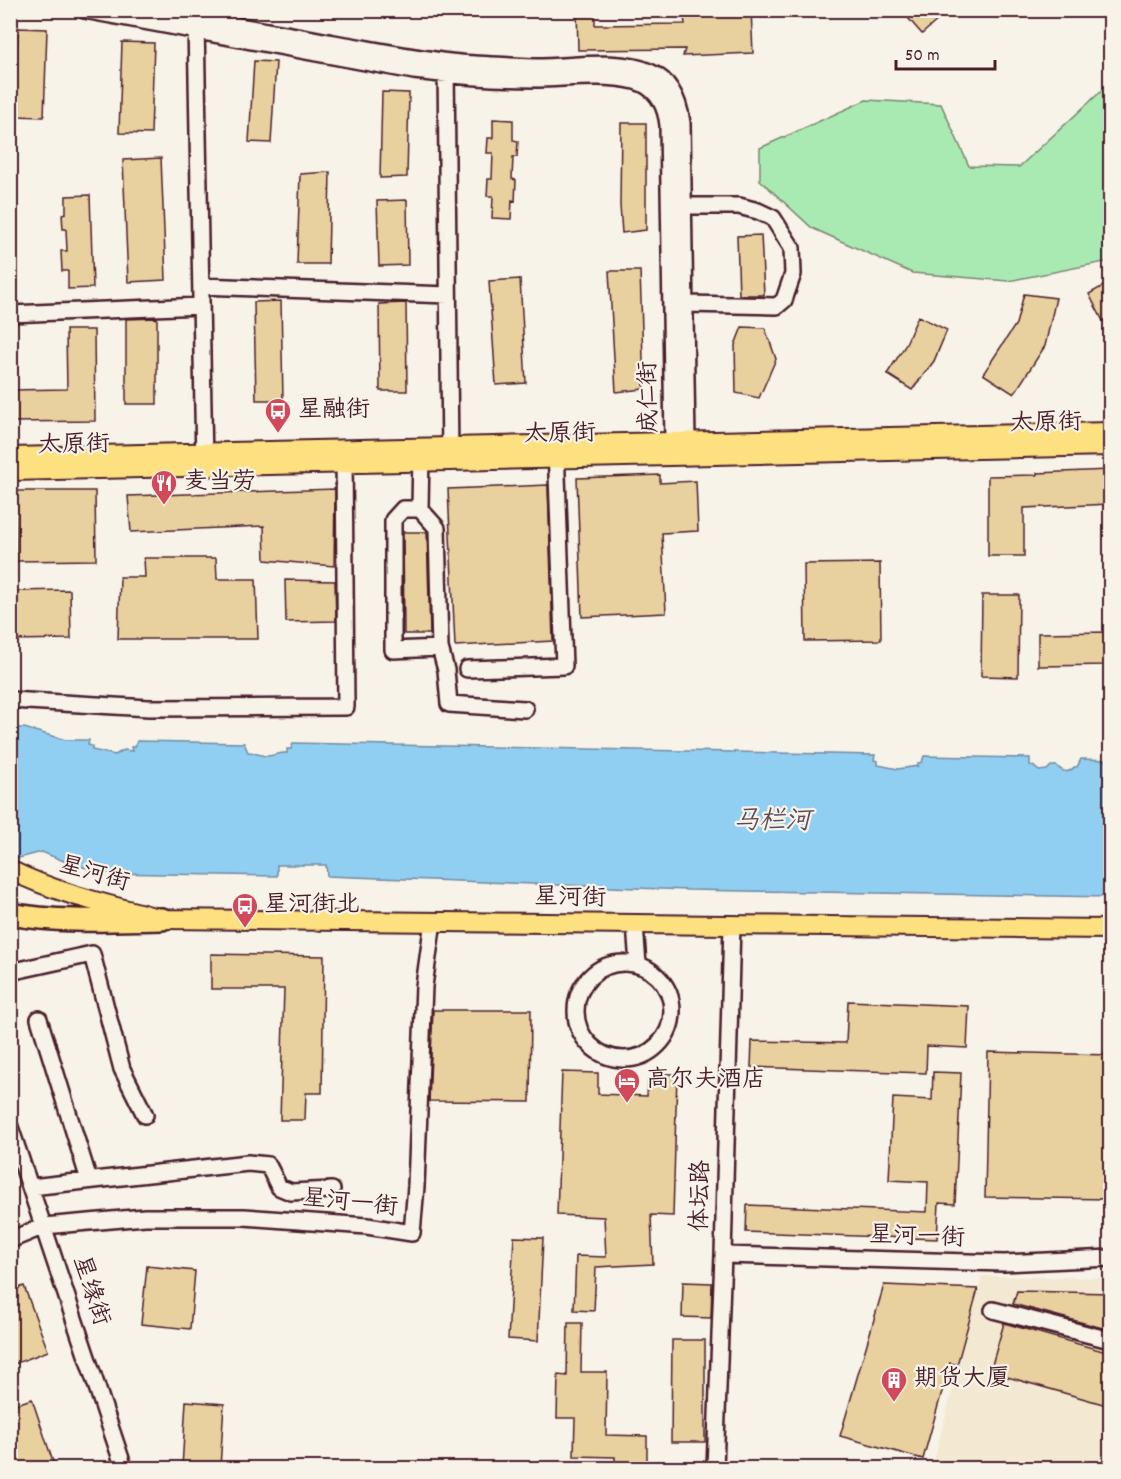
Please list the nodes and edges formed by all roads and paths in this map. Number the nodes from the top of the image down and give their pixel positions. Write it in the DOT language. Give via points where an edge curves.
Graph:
graph roads {
  1 [pos="84,10"];
  2 [pos="155,10"];
  3 [pos="196,25"];
  4 [pos="446,68"];
  5 [pos="677,206"];
  6 [pos="201,286"];
  7 [pos="448,295"];
  8 [pos="685,304"];
  9 [pos="201,306"];
  10 [pos="10,314"];
  11 [pos="1110,432"];
  12 [pos="680,446"];
  13 [pos="1110,446"];
  14 [pos="556,452"];
  15 [pos="450,454"];
  16 [pos="421,455"];
  17 [pos="344,456"];
  18 [pos="10,457"];
  19 [pos="204,460"];
  20 [pos="10,471"];
  21 [pos="420,509"];
  22 [pos="440,648"];
  23 [pos="467,669"];
  24 [pos="10,700"];
  25 [pos="525,709"];
  26 [pos="10,870"];
  27 [pos="10,914"];
  28 [pos="162,919"];
  29 [pos="433,921"];
  30 [pos="635,924"];
  31 [pos="732,924"];
  32 [pos="1110,929"];
  33 [pos="638,965"];
  34 [pos="10,972"];
  35 [pos="39,1019"];
  36 [pos="145,1115"];
  37 [pos="10,1127"];
  38 [pos="89,1180"];
  39 [pos="31,1187"];
  40 [pos="332,1190"];
  41 [pos="44,1226"];
  42 [pos="10,1240"];
  43 [pos="723,1254"];
  44 [pos="1110,1258"];
  45 [pos="993,1310"];
  46 [pos="1110,1340"];
  47 [pos="124,1468"];
  48 [pos="715,1468"];
  1 -- 3 [label="street, 成仁街"];
  2 -- 3 [label="street, 成仁街"];
  3 -- 4 [label="street, 成仁街" via="414,72"];
  3 -- 6 [label="street"];
  4 -- 5 [label="street, 成仁街" via="536,79 629,79 644,84 656,93 667,115"];
  4 -- 7 [label="street"];
  5 -- 8 [label="street, 成仁街"];
  5 -- 8 [label="street" via="739,206 758,211 773,218 792,249 793,274 784,300 777,306"];
  5 -- 12 [label="street, 成仁街"];
  6 -- 7 [label="street"];
  6 -- 9 [label="street"];
  7 -- 15 [label="street"];
  8 -- 12 [label="street, 成仁街"];
  9 -- 10 [label="street"];
  9 -- 19 [label="street"];
  11 -- 12 [label="main road, 太原街"];
  12 -- 13 [label="main road, 太原街"];
  12 -- 14 [label="main road, 太原街"];
  14 -- 15 [label="main road, 太原街"];
  14 -- 23 [label="street" via="564,666"];
  15 -- 16 [label="main road, 太原街"];
  16 -- 17 [label="main road, 太原街"];
  16 -- 21 [label="street"];
  17 -- 19 [label="main road, 太原街"];
  17 -- 24 [label="street" via="346,707 149,708"];
  18 -- 19 [label="main road, 太原街"];
  19 -- 20 [label="main road, 太原街"];
  21 -- 22 [label="street" via="437,528"];
  21 -- 22 [label="street" via="403,509 393,520 393,650"];
  22 -- 25 [label="street" via="449,704"];
  26 -- 28 [label="main road, 星河街" via="64,893"];
  27 -- 28 [label="highway" via="96,921"];
  28 -- 29 [label="main road, 星河街"];
  29 -- 30 [label="main road, 星河街"];
  29 -- 41 [label="street, 星河一街" via="424,986 412,1233 244,1217 145,1217"];
  30 -- 31 [label="main road, 星河街"];
  30 -- 33 [label="street"];
  31 -- 32 [label="main road, 星河街"];
  31 -- 43 [label="street, 体坛路"];
  33 -- 33 [label="street" via="652,971 670,997 669,1028 649,1053 618,1059 590,1045 576,1017 577,1001 583,986 606,966"];
  34 -- 36 [label="street" via="92,954 122,1069"];
  35 -- 38 [label="street"];
  37 -- 39 [label="street, 星缘街"];
  38 -- 39 [label="street"];
  38 -- 40 [label="street" via="248,1163 268,1165 279,1187 291,1192"];
  39 -- 41 [label="street, 星缘街"];
  41 -- 42 [label="street, 星河一街"];
  41 -- 47 [label="street, 星缘街"];
  43 -- 44 [label="street, 星河一街" via="1004,1263"];
  43 -- 48 [label="street, 体坛路"];
  45 -- 46 [label="street"];
}
